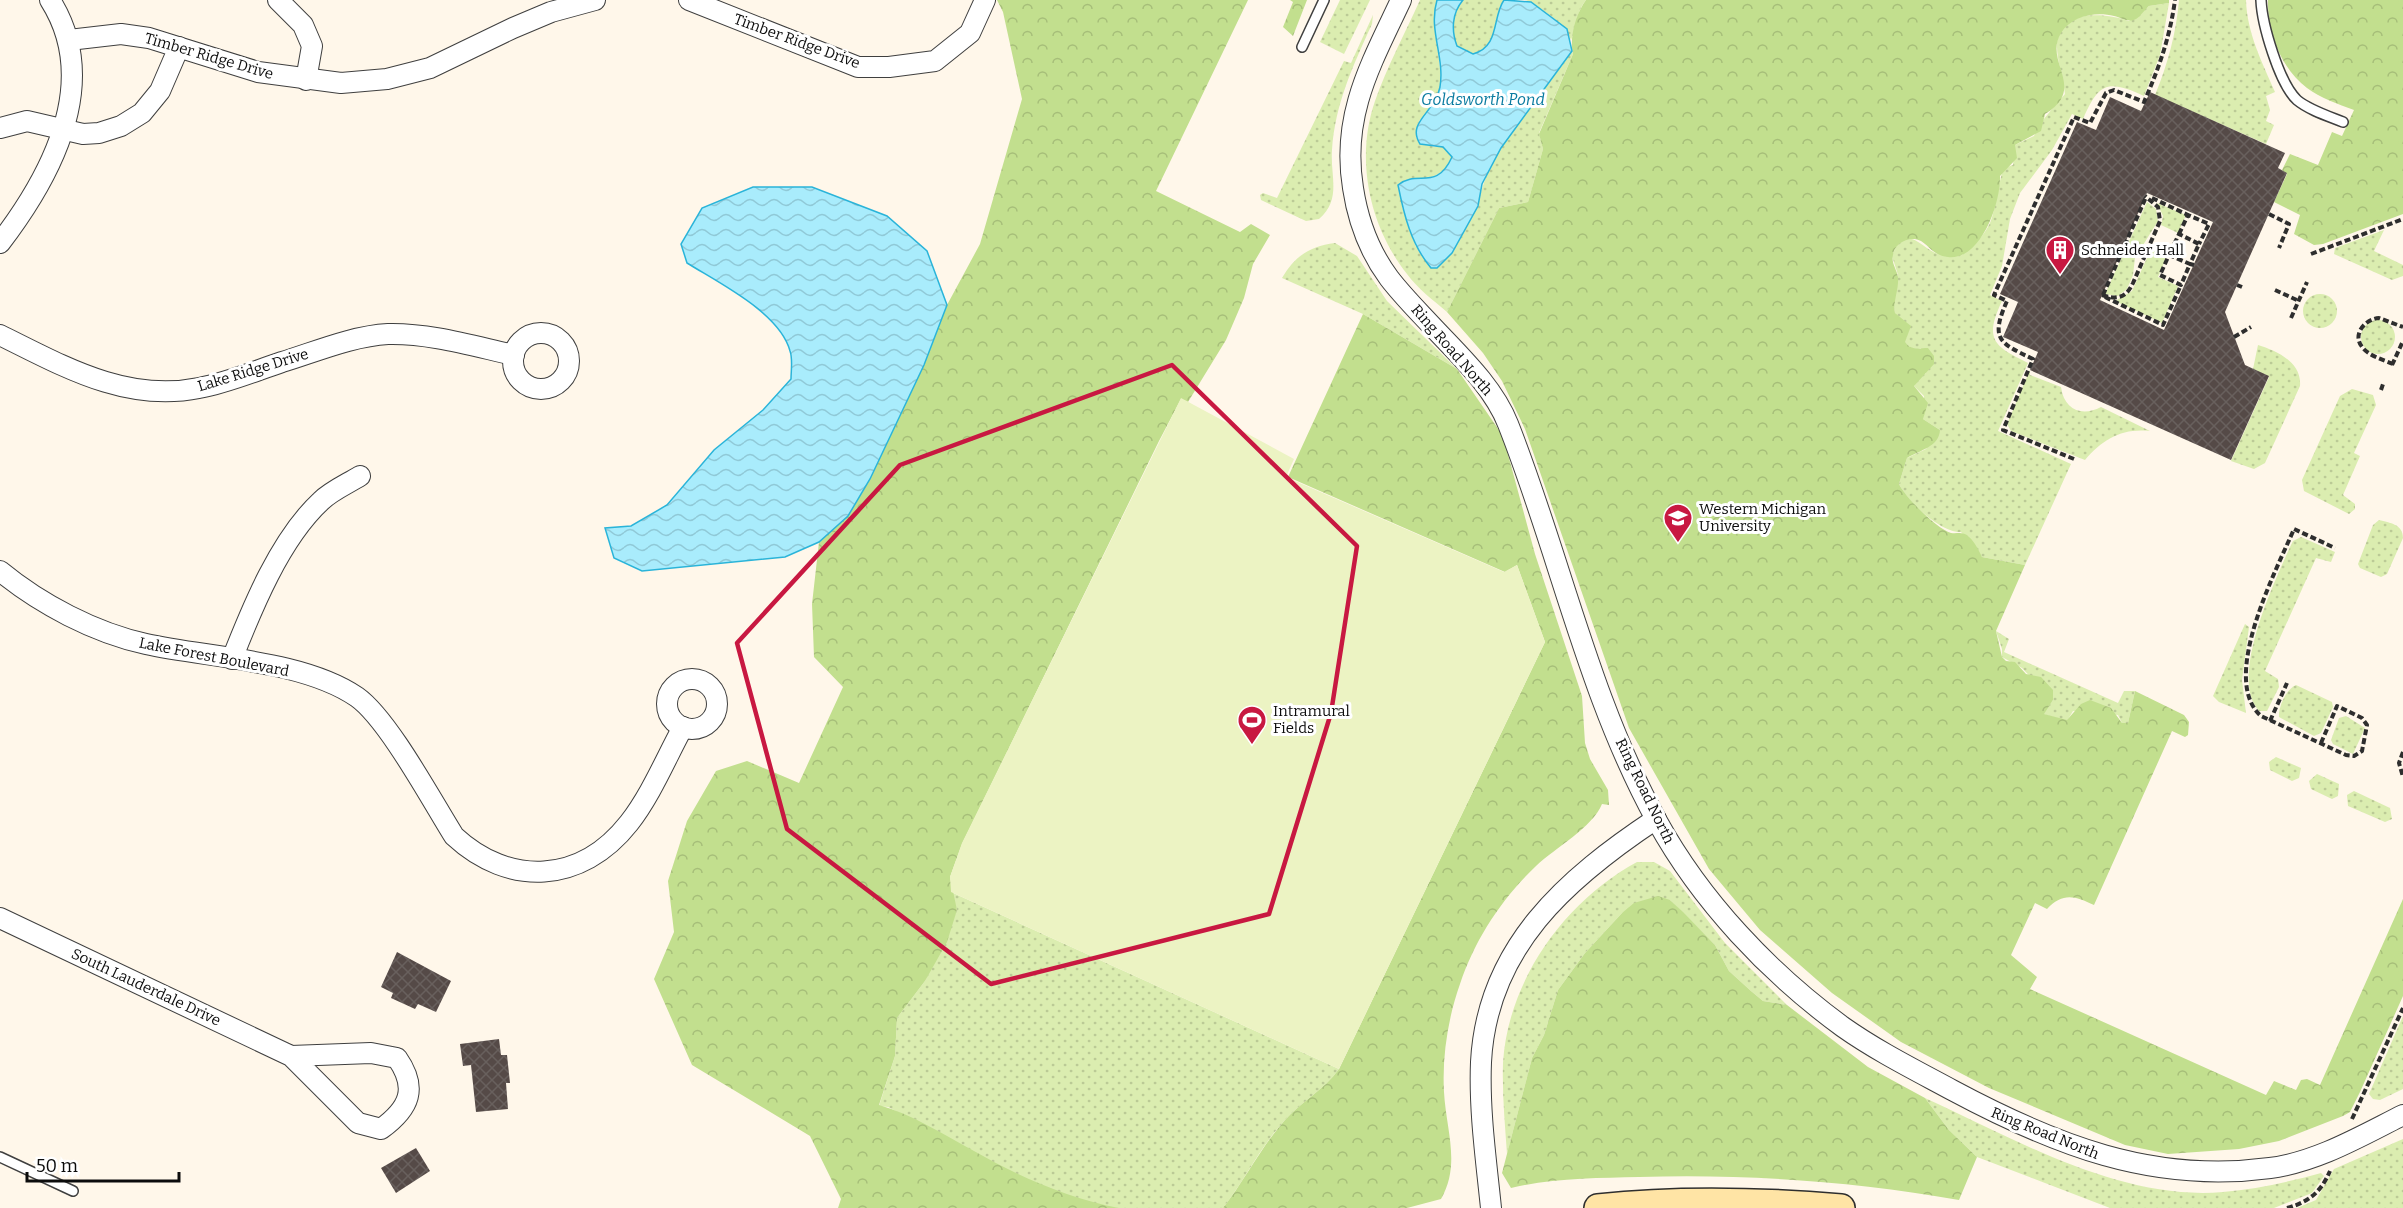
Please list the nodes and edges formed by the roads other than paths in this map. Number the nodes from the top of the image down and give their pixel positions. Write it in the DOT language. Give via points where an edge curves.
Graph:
graph roads {
  1 [pos="50,0"];
  2 [pos="278,0"];
  3 [pos="595,0"];
  4 [pos="690,0"];
  5 [pos="985,0"];
  6 [pos="1324,0"];
  7 [pos="1401,0"];
  8 [pos="2261,0"];
  9 [pos="69,40"];
  10 [pos="179,46"];
  11 [pos="1302,47"];
  12 [pos="306,80"];
  13 [pos="2343,122"];
  14 [pos="0,128"];
  15 [pos="63,129"];
  16 [pos="0,243"];
  17 [pos="0,335"];
  18 [pos="514,355"];
  19 [pos="360,476"];
  20 [pos="0,571"];
  21 [pos="232,659"];
  22 [pos="683,727"];
  23 [pos="1656,819"];
  24 [pos="0,918"];
  25 [pos="291,1056"];
  26 [pos="2403,1115"];
  27 [pos="0,1157"];
  28 [pos="73,1191"];
  29 [pos="1491,1208"];
  30 [pos="1598,1208"];
  31 [pos="1840,1208"];
  1 -- 9 [label="street"];
  2 -- 12 [label="street" via="303,25 312,46"];
  3 -- 12 [label="street, Timber Ridge Drive" via="513,28 430,68 387,79 341,83"];
  4 -- 5 [label="street, Timber Ridge Drive" via="858,67 935,61 970,33"];
  6 -- 11 [label="lane"];
  7 -- 23 [label="street, Ring Road North" via="1369,67 1350,129 1348,157 1356,212 1387,276 1473,370 1506,417 1582,648"];
  8 -- 13 [label="lane" via="2268,38 2296,99"];
  9 -- 10 [label="street, Timber Ridge Drive" via="121,34"];
  9 -- 15 [label="street" via="72,82"];
  10 -- 12 [label="street, Timber Ridge Drive" via="258,72"];
  10 -- 15 [label="street" via="160,91 142,113 99,133"];
  14 -- 15 [label="street" via="27,121"];
  15 -- 16 [label="street" via="45,174"];
  17 -- 18 [label="street, Lake Ridge Drive" via="86,377 132,389 170,391 199,388 344,343 386,334 416,335"];
  19 -- 21 [label="street" via="321,501 287,543 256,597"];
  20 -- 21 [label="street, Lake Forest Boulevard" via="63,612 111,635"];
  21 -- 22 [label="street, Lake Forest Boulevard" via="283,669 334,685 357,697 381,722 454,836 501,867 541,874 576,864 601,850 629,823"];
  23 -- 26 [label="street, Ring Road North" via="1700,886 1741,936 1789,982 1842,1026 1890,1057 2009,1121 2113,1160 2167,1169 2224,1172 2299,1162"];
  23 -- 29 [label="street" via="1572,880 1534,923 1499,981 1489,1010 1481,1067"];
  24 -- 25 [label="street, South Lauderdale Drive"];
  25 -- 25 [label="street, South Lauderdale Drive" via="358,1124 381,1129 397,1117 407,1099 409,1076 397,1058 371,1053"];
  27 -- 28 [label="lane"];
  30 -- 31 [label="street" via="1652,1202 1758,1201"];
}
